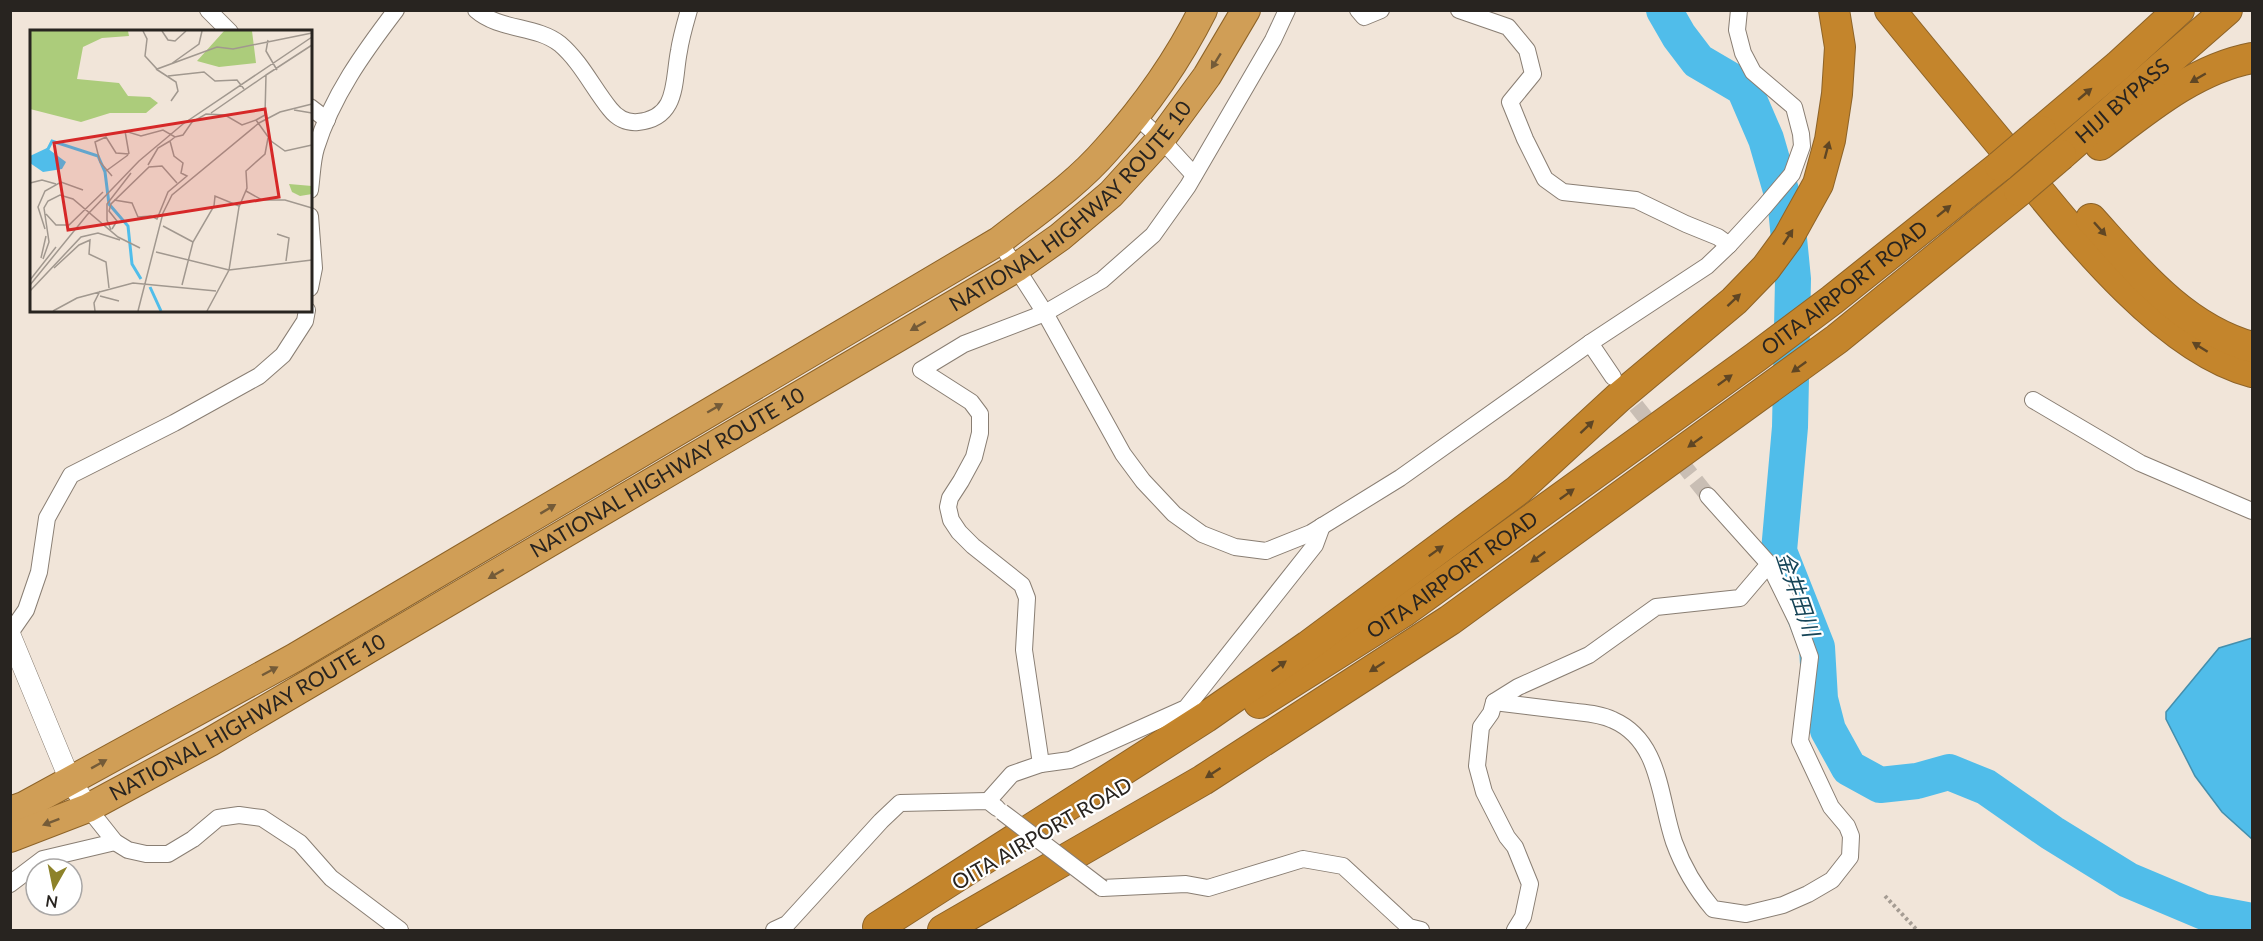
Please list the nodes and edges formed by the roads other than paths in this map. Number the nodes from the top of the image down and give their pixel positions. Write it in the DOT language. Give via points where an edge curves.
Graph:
graph roads {
  1 [pos="208,10"];
  2 [pos="396,10"];
  3 [pos="476,10"];
  4 [pos="689,10"];
  5 [pos="1203,10"];
  6 [pos="1246,10"];
  7 [pos="1287,10"];
  8 [pos="1358,10"];
  9 [pos="1382,10"];
  10 [pos="1459,10"];
  11 [pos="1739,10"];
  12 [pos="1834,10"];
  13 [pos="1890,10"];
  14 [pos="1910,10"];
  15 [pos="2179,10"];
  16 [pos="2226,10"];
  17 [pos="228,30"];
  18 [pos="2253,58"];
  19 [pos="312,109"];
  20 [pos="1134,114"];
  21 [pos="327,120"];
  22 [pos="1161,139"];
  23 [pos="2067,160"];
  24 [pos="2000,166"];
  25 [pos="312,174"];
  26 [pos="1194,175"];
  27 [pos="2026,196"];
  28 [pos="999,241"];
  29 [pos="312,242"];
  30 [pos="1729,245"];
  31 [pos="1017,268"];
  32 [pos="312,278"];
  33 [pos="307,312"];
  34 [pos="1045,313"];
  35 [pos="1590,343"];
  36 [pos="2253,346"];
  37 [pos="2253,372"];
  38 [pos="1613,377"];
  39 [pos="2033,400"];
  40 [pos="1708,496"];
  41 [pos="2253,511"];
  42 [pos="1322,526"];
  43 [pos="1769,564"];
  44 [pos="10,634"];
  45 [pos="1494,702"];
  46 [pos="1041,764"];
  47 [pos="69,780"];
  48 [pos="988,801"];
  49 [pos="88,808"];
  50 [pos="10,811"];
  51 [pos="10,838"];
  52 [pos="116,842"];
  53 [pos="10,884"];
  54 [pos="874,929"];
  55 [pos="400,930"];
  56 [pos="774,930"];
  57 [pos="943,930"];
  58 [pos="1421,930"];
  59 [pos="1515,930"];
  1 -- 17 [label="street"];
  2 -- 21 [label="street" via="355,64"];
  3 -- 4 [label="street" via="500,23 542,33 559,44 574,58 612,112 634,123 648,121 671,102"];
  5 -- 20 [label="highway, NATIONAL HIGHWAY ROUTE 10" via="1190,36"];
  6 -- 22 [label="highway, NATIONAL HIGHWAY ROUTE 10, one-way" via="1207,76"];
  7 -- 26 [label="street" via="1274,40"];
  8 -- 9 [label="street" via="1364,17"];
  10 -- 30 [label="street" via="1508,27 1527,50 1533,74 1510,102 1545,179 1563,192 1636,200"];
  11 -- 30 [label="street" via="1737,30 1743,53 1753,72 1794,107 1802,146 1792,174"];
  54 -- 12 [label="highway, one-way" via="1206,717 1308,646 1518,490 1618,398 1734,301 1766,268 1818,184 1838,94 1840,47"];
  37 -- 13 [label="highway, one-way" via="2204,350 2157,319 2051,205"];
  14 -- 36 [label="highway, one-way" via="2064,190 2157,291 2200,324"];
  24 -- 15 [label="highway, HIJI BYPASS, one-way, bridge"];
  16 -- 23 [label="highway, HIJI BYPASS"];
  18 -- 23 [label="highway, one-way" via="2204,74"];
  19 -- 21 [label="street"];
  20 -- 22 [label="street"];
  20 -- 28 [label="highway, NATIONAL HIGHWAY ROUTE 10" via="1107,150 1059,195"];
  21 -- 25 [label="street" via="315,149"];
  22 -- 26 [label="street"];
  22 -- 31 [label="highway, NATIONAL HIGHWAY ROUTE 10" via="1111,195"];
  23 -- 27 [label="highway, HIJI BYPASS, bridge"];
  54 -- 24 [label="highway, OITA AIRPORT ROAD, one-way" via="1135,781 1403,612 1756,357"];
  26 -- 34 [label="street" via="1153,235 1102,280"];
  27 -- 57 [label="highway, OITA AIRPORT ROAD, one-way" via="1760,396 1450,620 1203,780"];
  28 -- 31 [label="street"];
  47 -- 28 [label="highway, NATIONAL HIGHWAY ROUTE 10, one-way" via="294,658"];
  29 -- 32 [label="street"];
  30 -- 35 [label="street" via="1707,266"];
  31 -- 34 [label="street"];
  31 -- 49 [label="highway, NATIONAL HIGHWAY ROUTE 10, one-way" via="220,736"];
  33 -- 44 [label="street" via="283,355 259,376 71,475 47,518 39,572 26,610"];
  34 -- 42 [label="street" via="1123,454 1174,514 1202,534 1235,547 1266,551"];
  34 -- 46 [label="street" via="964,344 921,370 971,402 980,414 974,457 948,507 960,532 1022,585 1027,598 1024,650"];
  35 -- 38 [label="street"];
  35 -- 42 [label="street" via="1400,478"];
  39 -- 41 [label="street" via="2140,463"];
  40 -- 43 [label="street"];
  42 -- 46 [label="street" via="1316,545 1186,708 1071,760"];
  43 -- 45 [label="street" via="1740,598 1656,607 1589,655"];
  43 -- 45 [label="street" via="1810,657 1800,741 1831,807 1851,836 1850,857 1832,880 1808,894 1746,914 1713,909 1694,885 1674,842 1657,773 1635,733 1612,719 1594,714"];
  44 -- 47 [label="street"];
  45 -- 59 [label="street" via="1481,727 1477,766 1484,792 1515,847 1530,884 1523,917"];
  46 -- 48 [label="street" via="1012,774"];
  47 -- 49 [label="street"];
  47 -- 50 [label="highway, NATIONAL HIGHWAY ROUTE 10"];
  48 -- 56 [label="street" via="900,803 787,924"];
  48 -- 58 [label="street, bridge" via="1102,888 1186,884 1208,888 1303,859 1343,866 1410,927"];
  49 -- 51 [label="highway, NATIONAL HIGHWAY ROUTE 10, one-way"];
  49 -- 52 [label="street"];
  52 -- 53 [label="street" via="43,860"];
  52 -- 55 [label="street" via="128,850 168,854 218,818 262,818 300,843 331,878"];
}
